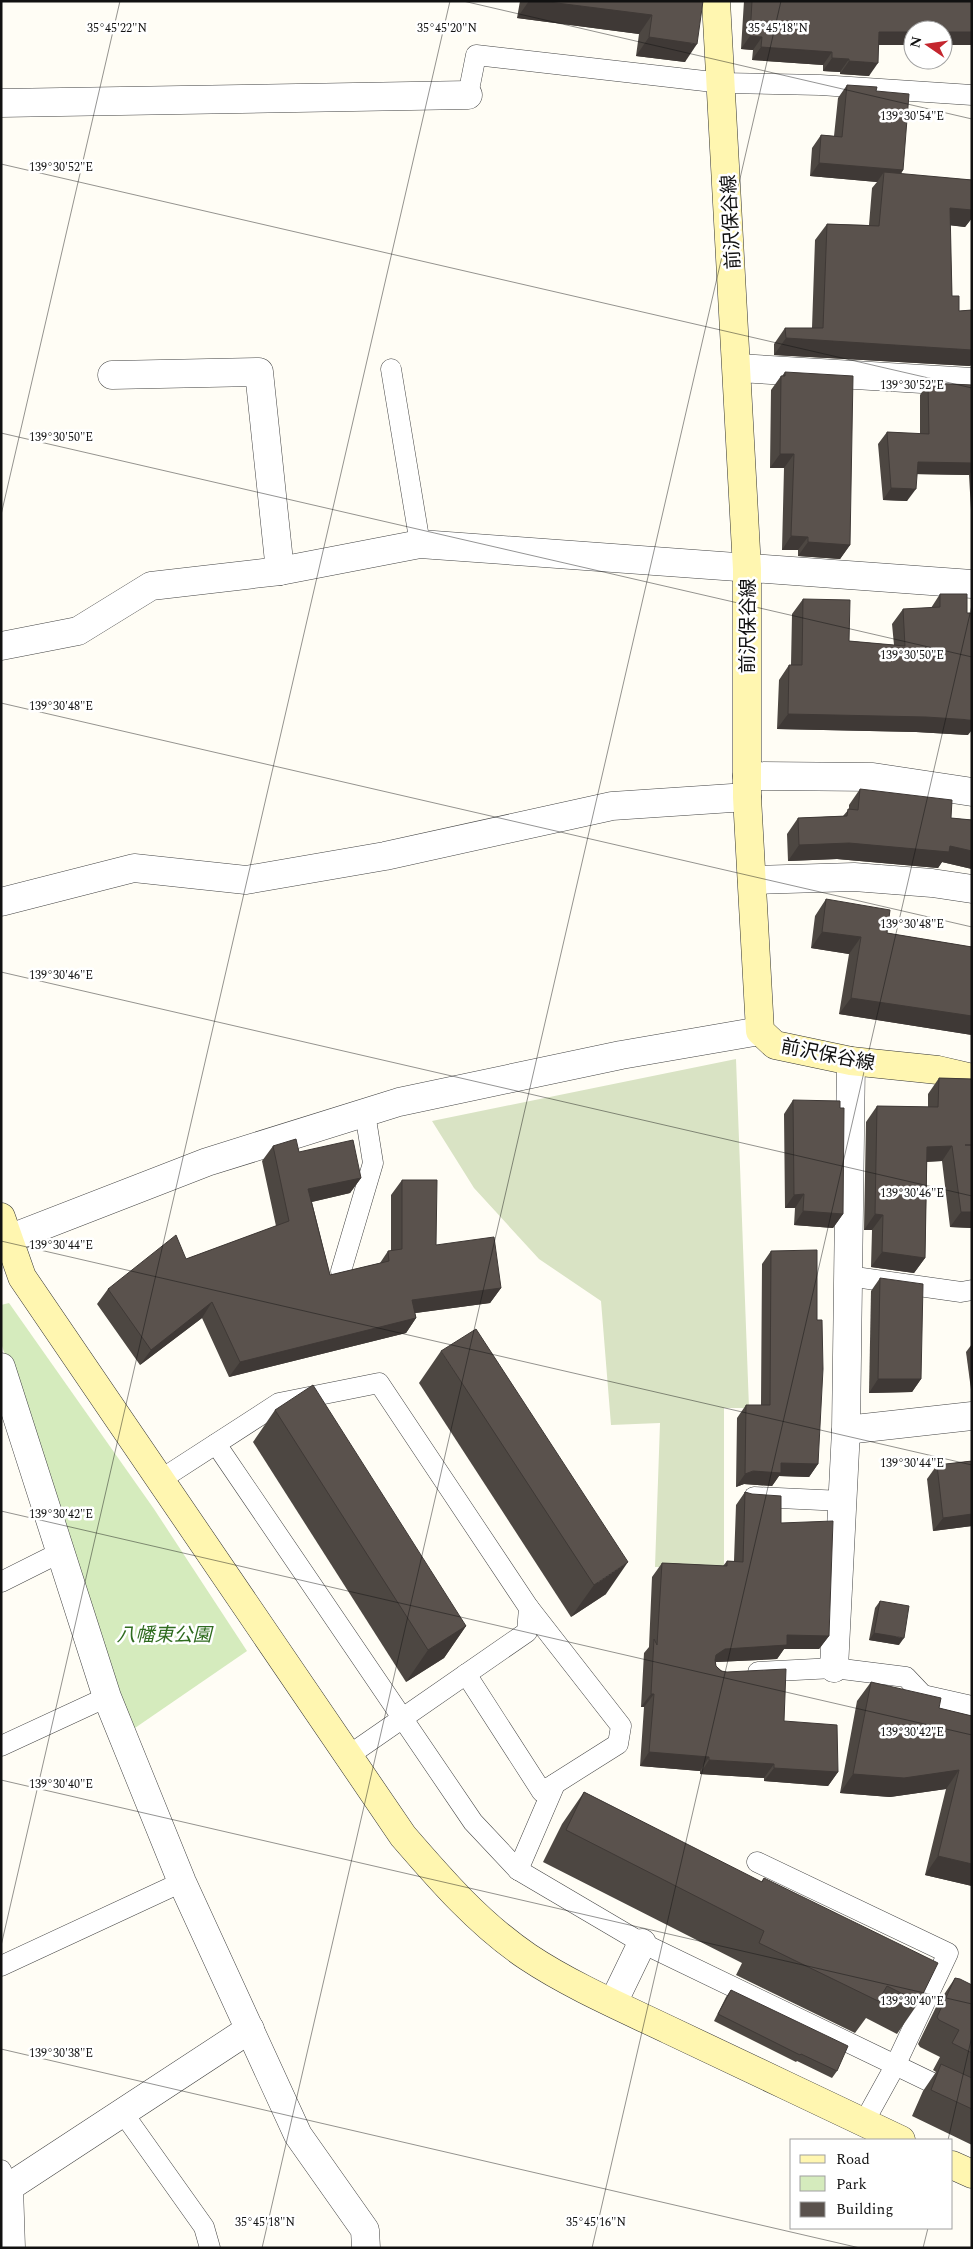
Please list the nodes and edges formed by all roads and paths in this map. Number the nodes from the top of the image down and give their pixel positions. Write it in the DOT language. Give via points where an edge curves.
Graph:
graph roads {
  1 [pos="716,1"];
  2 [pos="722,83"];
  3 [pos="468,95"];
  4 [pos="972,95"];
  5 [pos="1,103"];
  6 [pos="738,368"];
  7 [pos="390,369"];
  8 [pos="112,375"];
  9 [pos="972,382"];
  10 [pos="420,544"];
  11 [pos="747,569"];
  12 [pos="280,571"];
  13 [pos="972,584"];
  14 [pos="1,646"];
  15 [pos="747,786"];
  16 [pos="972,792"];
  17 [pos="752,880"];
  18 [pos="972,889"];
  19 [pos="1,902"];
  20 [pos="760,1031"];
  21 [pos="851,1061"];
  22 [pos="972,1078"];
  23 [pos="365,1112"];
  24 [pos="3,1233"];
  25 [pos="341,1271"];
  26 [pos="848,1276"];
  27 [pos="972,1290"];
  28 [pos="1,1367"];
  29 [pos="972,1416"];
  30 [pos="846,1430"];
  31 [pos="216,1444"];
  32 [pos="160,1480"];
  33 [pos="742,1496"];
  34 [pos="842,1501"];
  35 [pos="61,1552"];
  36 [pos="1,1582"];
  37 [pos="529,1608"];
  38 [pos="834,1668"];
  39 [pos="736,1673"];
  40 [pos="466,1674"];
  41 [pos="107,1697"];
  42 [pos="972,1706"];
  43 [pos="402,1718"];
  44 [pos="1,1746"];
  45 [pos="348,1756"];
  46 [pos="555,1784"];
  47 [pos="757,1862"];
  48 [pos="518,1870"];
  49 [pos="182,1882"];
  50 [pos="642,1943"];
  51 [pos="1,1966"];
  52 [pos="614,2003"];
  53 [pos="250,2029"];
  54 [pos="895,2066"];
  55 [pos="972,2102"];
  56 [pos="122,2113"];
  57 [pos="864,2122"];
  58 [pos="899,2139"];
  59 [pos="953,2165"];
  60 [pos="972,2174"];
  61 [pos="5,2178"];
  62 [pos="11,2248"];
  63 [pos="210,2248"];
  64 [pos="366,2248"];
  1 -- 2 [label="street, 前沢保谷線"];
  2 -- 3 [label="lane" via="476,55"];
  2 -- 4 [label="lane" via="820,85"];
  2 -- 6 [label="street, 前沢保谷線"];
  3 -- 5 [label="street"];
  6 -- 9 [label="street"];
  6 -- 11 [label="street, 前沢保谷線"];
  7 -- 10 [label="lane"];
  8 -- 12 [label="street" via="258,372"];
  10 -- 11 [label="street"];
  10 -- 12 [label="street"];
  11 -- 13 [label="street"];
  11 -- 15 [label="street, 前沢保谷線"];
  12 -- 14 [label="street" via="152,586 78,631"];
  15 -- 16 [label="street" via="873,778"];
  15 -- 17 [label="street, 前沢保谷線"];
  15 -- 19 [label="street" via="612,806 385,856 246,880 134,868"];
  17 -- 18 [label="street" via="854,877"];
  17 -- 20 [label="street, 前沢保谷線"];
  20 -- 21 [label="street, 前沢保谷線" via="775,1045"];
  20 -- 23 [label="street" via="621,1055"];
  21 -- 22 [label="street, 前沢保谷線" via="938,1070"];
  21 -- 26 [label="street"];
  23 -- 24 [label="street" via="207,1162"];
  23 -- 25 [label="lane" via="373,1163"];
  24 -- 32 [label="street" via="22,1277"];
  26 -- 27 [label="lane" via="962,1292"];
  26 -- 30 [label="street"];
  28 -- 35 [label="street"];
  29 -- 30 [label="street"];
  30 -- 34 [label="street"];
  31 -- 32 [label="lane"];
  31 -- 37 [label="lane" via="279,1403 379,1383"];
  31 -- 43 [label="lane"];
  32 -- 45 [label="street"];
  33 -- 34 [label="lane"];
  34 -- 38 [label="street"];
  35 -- 36 [label="lane"];
  35 -- 41 [label="street"];
  37 -- 40 [label="lane" via="527,1632"];
  37 -- 46 [label="lane" via="622,1726 618,1744"];
  38 -- 39 [label="lane"];
  38 -- 42 [label="lane" via="906,1677 923,1695"];
  40 -- 43 [label="lane"];
  40 -- 46 [label="lane" via="542,1792"];
  41 -- 44 [label="lane"];
  41 -- 49 [label="street"];
  43 -- 45 [label="lane"];
  43 -- 48 [label="lane" via="473,1822"];
  45 -- 52 [label="street" via="404,1836 475,1915 528,1956"];
  46 -- 48 [label="lane"];
  47 -- 54 [label="lane" via="948,1952 940,1988"];
  48 -- 50 [label="lane"];
  49 -- 51 [label="lane"];
  49 -- 53 [label="street"];
  50 -- 52 [label="street"];
  50 -- 54 [label="lane"];
  52 -- 57 [label="street"];
  53 -- 56 [label="street"];
  53 -- 64 [label="street" via="298,2135 365,2230"];
  54 -- 55 [label="lane"];
  54 -- 57 [label="lane"];
  56 -- 61 [label="street"];
  56 -- 63 [label="lane" via="204,2227"];
  57 -- 58 [label="street"];
  59 -- 60 [label="street"];
  61 -- 62 [label="street"];
}
